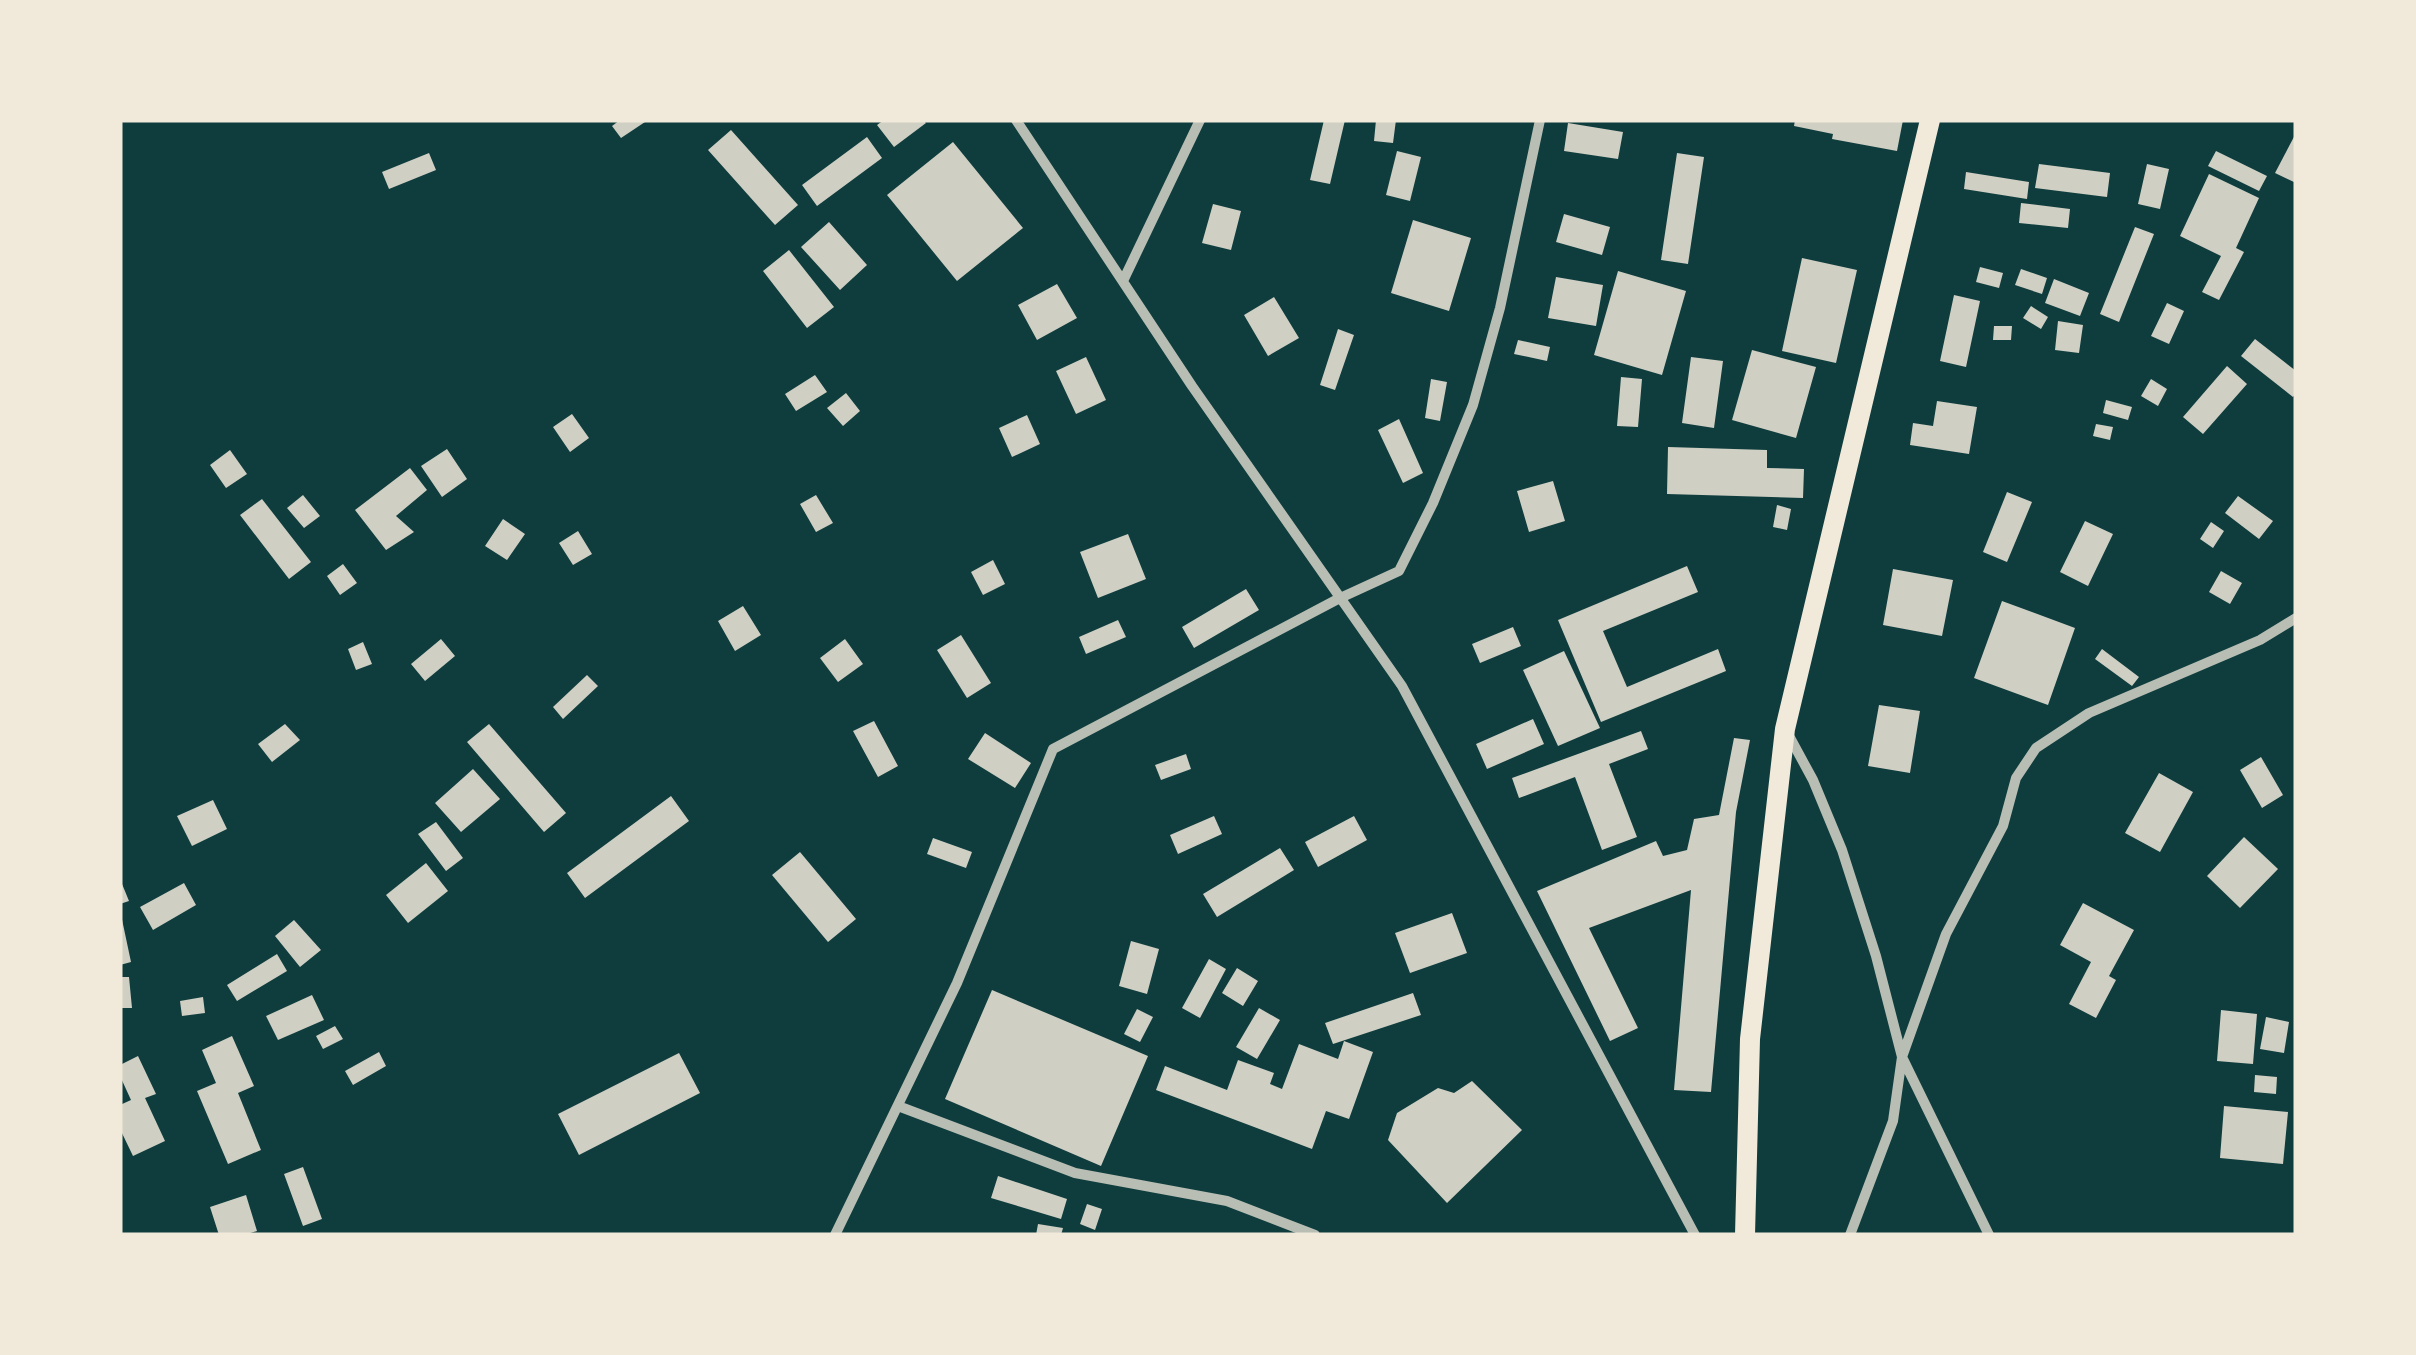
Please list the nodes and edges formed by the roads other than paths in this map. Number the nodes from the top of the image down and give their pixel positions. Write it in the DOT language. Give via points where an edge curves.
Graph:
graph roads {
  1 [pos="1016,120"];
  2 [pos="1200,120"];
  3 [pos="1540,120"];
  4 [pos="1930,120"];
  5 [pos="1123,281"];
  6 [pos="1338,599"];
  7 [pos="2296,618"];
  8 [pos="1785,729"];
  9 [pos="1902,1056"];
  10 [pos="898,1106"];
  11 [pos="835,1235"];
  12 [pos="1314,1235"];
  13 [pos="1695,1235"];
  14 [pos="1745,1235"];
  15 [pos="1850,1235"];
  16 [pos="1989,1235"];
  1 -- 5 [label="street"];
  2 -- 5 [label="street"];
  3 -- 6 [label="street" via="1473,405 1433,503 1398,572"];
  4 -- 8 [label="main road"];
  5 -- 6 [label="street"];
  6 -- 10 [label="street" via="1053,749 957,983"];
  6 -- 13 [label="street" via="1402,686"];
  7 -- 9 [label="street" via="2090,713 2036,748 1946,934"];
  8 -- 9 [label="street" via="1842,850"];
  8 -- 14 [label="main road" via="1750,1039"];
  9 -- 15 [label="street" via="1894,1122"];
  9 -- 16 [label="street"];
  10 -- 11 [label="street"];
  10 -- 12 [label="street" via="1075,1173 1227,1202"];
}
